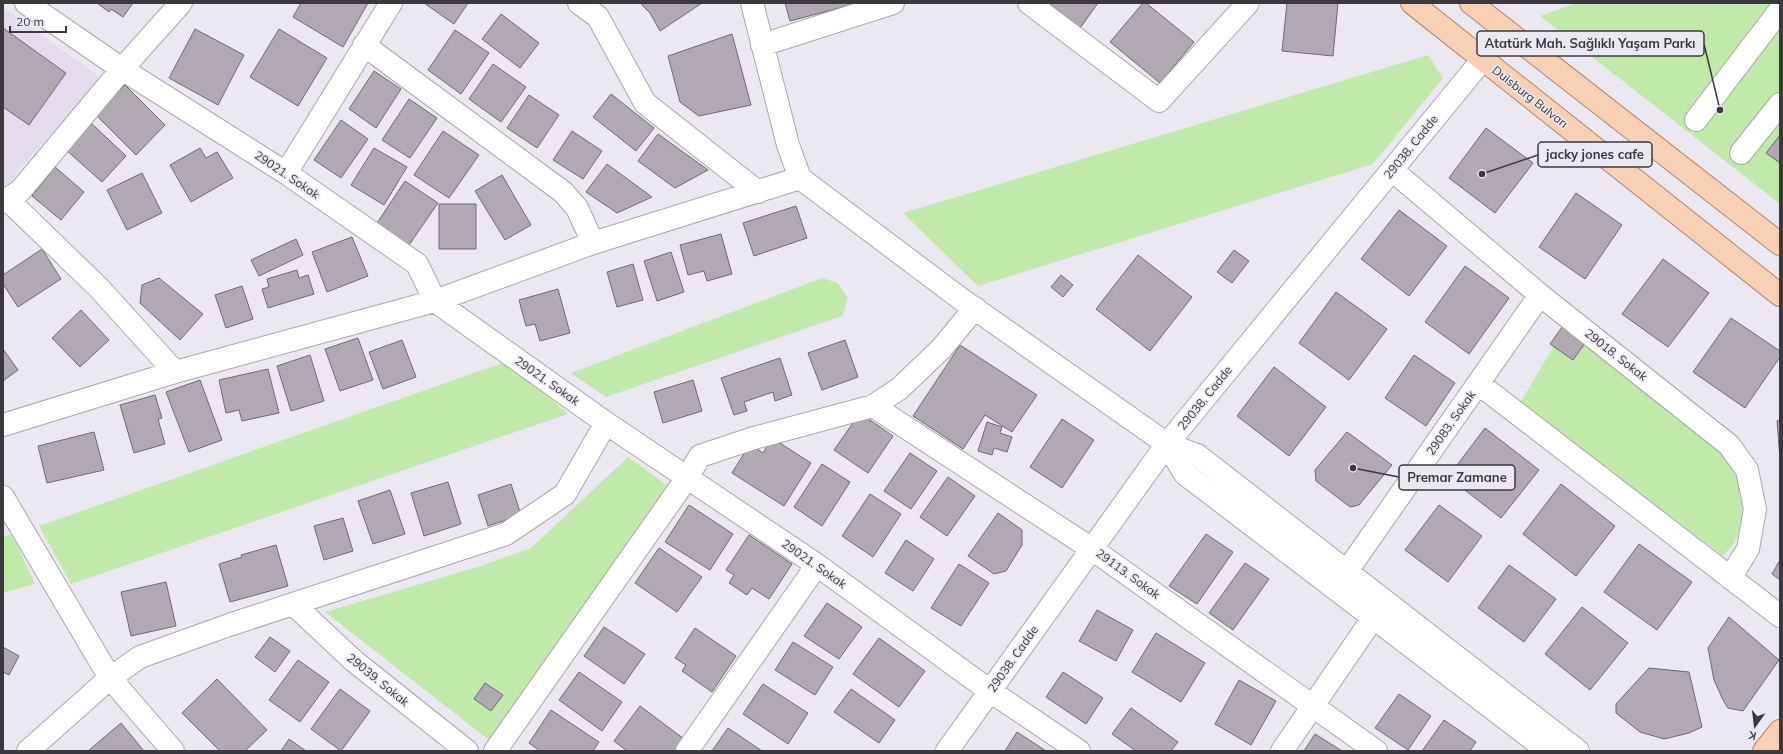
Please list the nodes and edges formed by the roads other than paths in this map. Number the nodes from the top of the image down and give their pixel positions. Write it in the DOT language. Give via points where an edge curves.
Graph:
graph roads {
  1 [pos="26,3"];
  2 [pos="181,3"];
  3 [pos="391,3"];
  4 [pos="579,3"];
  5 [pos="752,3"];
  6 [pos="893,3"];
  7 [pos="1029,3"];
  8 [pos="1248,3"];
  9 [pos="1412,3"];
  10 [pos="1472,3"];
  11 [pos="1780,10"];
  12 [pos="364,45"];
  13 [pos="762,45"];
  14 [pos="1483,59"];
  15 [pos="122,69"];
  16 [pos="1780,104"];
  17 [pos="1696,120"];
  18 [pos="1741,154"];
  19 [pos="1392,170"];
  20 [pos="286,173"];
  21 [pos="800,178"];
  22 [pos="758,192"];
  23 [pos="5,200"];
  24 [pos="593,242"];
  25 [pos="1780,244"];
  26 [pos="1540,295"];
  27 [pos="1780,295"];
  28 [pos="435,301"];
  29 [pos="975,308"];
  30 [pos="175,372"];
  31 [pos="1479,384"];
  32 [pos="873,406"];
  33 [pos="606,423"];
  34 [pos="3,425"];
  35 [pos="1167,444"];
  36 [pos="687,478"];
  37 [pos="3,497"];
  38 [pos="1092,549"];
  39 [pos="817,565"];
  40 [pos="1347,571"];
  41 [pos="1730,578"];
  42 [pos="293,604"];
  43 [pos="1780,616"];
  44 [pos="1373,618"];
  45 [pos="110,678"];
  46 [pos="990,691"];
  47 [pos="1312,706"];
  48 [pos="1780,731"];
  49 [pos="28,751"];
  50 [pos="173,751"];
  51 [pos="467,751"];
  52 [pos="495,751"];
  53 [pos="687,751"];
  54 [pos="947,751"];
  55 [pos="1079,751"];
  56 [pos="1282,751"];
  57 [pos="1376,751"];
  58 [pos="1548,751"];
  59 [pos="1578,751"];
  60 [pos="1764,751"];
  1 -- 15 [label="street, 29021. Sokak"];
  2 -- 15 [label="street"];
  3 -- 12 [label="street"];
  4 -- 22 [label="street" via="598,17 645,104"];
  5 -- 13 [label="street"];
  6 -- 13 [label="street"];
  7 -- 8 [label="street" via="1159,101"];
  9 -- 14 [label="main road, Duisburg Bulvarı"];
  10 -- 25 [label="main road"];
  11 -- 17 [label="street"];
  12 -- 20 [label="street"];
  12 -- 24 [label="street" via="564,192 577,208"];
  13 -- 21 [label="street" via="788,145"];
  14 -- 19 [label="street, 29038. Cadde"];
  14 -- 27 [label="main road, Duisburg Bulvarı"];
  15 -- 20 [label="street, 29021. Sokak"];
  15 -- 23 [label="street" via="20,191"];
  16 -- 18 [label="street"];
  19 -- 26 [label="street, 29018. Sokak"];
  19 -- 35 [label="street, 29038. Cadde"];
  20 -- 28 [label="street, 29021. Sokak" via="417,264"];
  21 -- 22 [label="street"];
  21 -- 29 [label="street"];
  22 -- 24 [label="street"];
  23 -- 30 [label="street" via="99,288"];
  24 -- 28 [label="street"];
  26 -- 31 [label="street, 29083. Sokak"];
  26 -- 41 [label="street, 29018. Sokak" via="1729,445 1747,470 1755,509 1748,549"];
  28 -- 30 [label="street"];
  28 -- 33 [label="street, 29021. Sokak"];
  29 -- 32 [label="street" via="941,349 899,389"];
  29 -- 35 [label="street"];
  30 -- 34 [label="street"];
  31 -- 40 [label="street, 29083. Sokak"];
  31 -- 41 [label="street"];
  32 -- 36 [label="street" via="754,438 700,456"];
  32 -- 38 [label="street, 29113. Sokak"];
  33 -- 36 [label="street, 29021. Sokak"];
  33 -- 42 [label="street" via="565,494 506,534"];
  35 -- 38 [label="street, 29038. Cadde"];
  35 -- 40 [label="street" via="1197,455"];
  35 -- 44 [label="street" via="1185,474"];
  36 -- 39 [label="street, 29021. Sokak"];
  36 -- 52 [label="street"];
  37 -- 45 [label="street"];
  38 -- 46 [label="street, 29038. Cadde"];
  38 -- 47 [label="street, 29113. Sokak"];
  39 -- 46 [label="street, 29021. Sokak"];
  39 -- 53 [label="street"];
  40 -- 59 [label="street"];
  41 -- 43 [label="street"];
  42 -- 45 [label="street" via="140,657"];
  42 -- 51 [label="street, 29039. Sokak" via="354,661"];
  44 -- 47 [label="street"];
  44 -- 58 [label="street"];
  45 -- 49 [label="street"];
  45 -- 50 [label="street"];
  46 -- 54 [label="street, 29038. Cadde"];
  46 -- 55 [label="street, 29021. Sokak"];
  47 -- 56 [label="street"];
  47 -- 57 [label="street, 29113. Sokak"];
  48 -- 60 [label="main road"];
}
